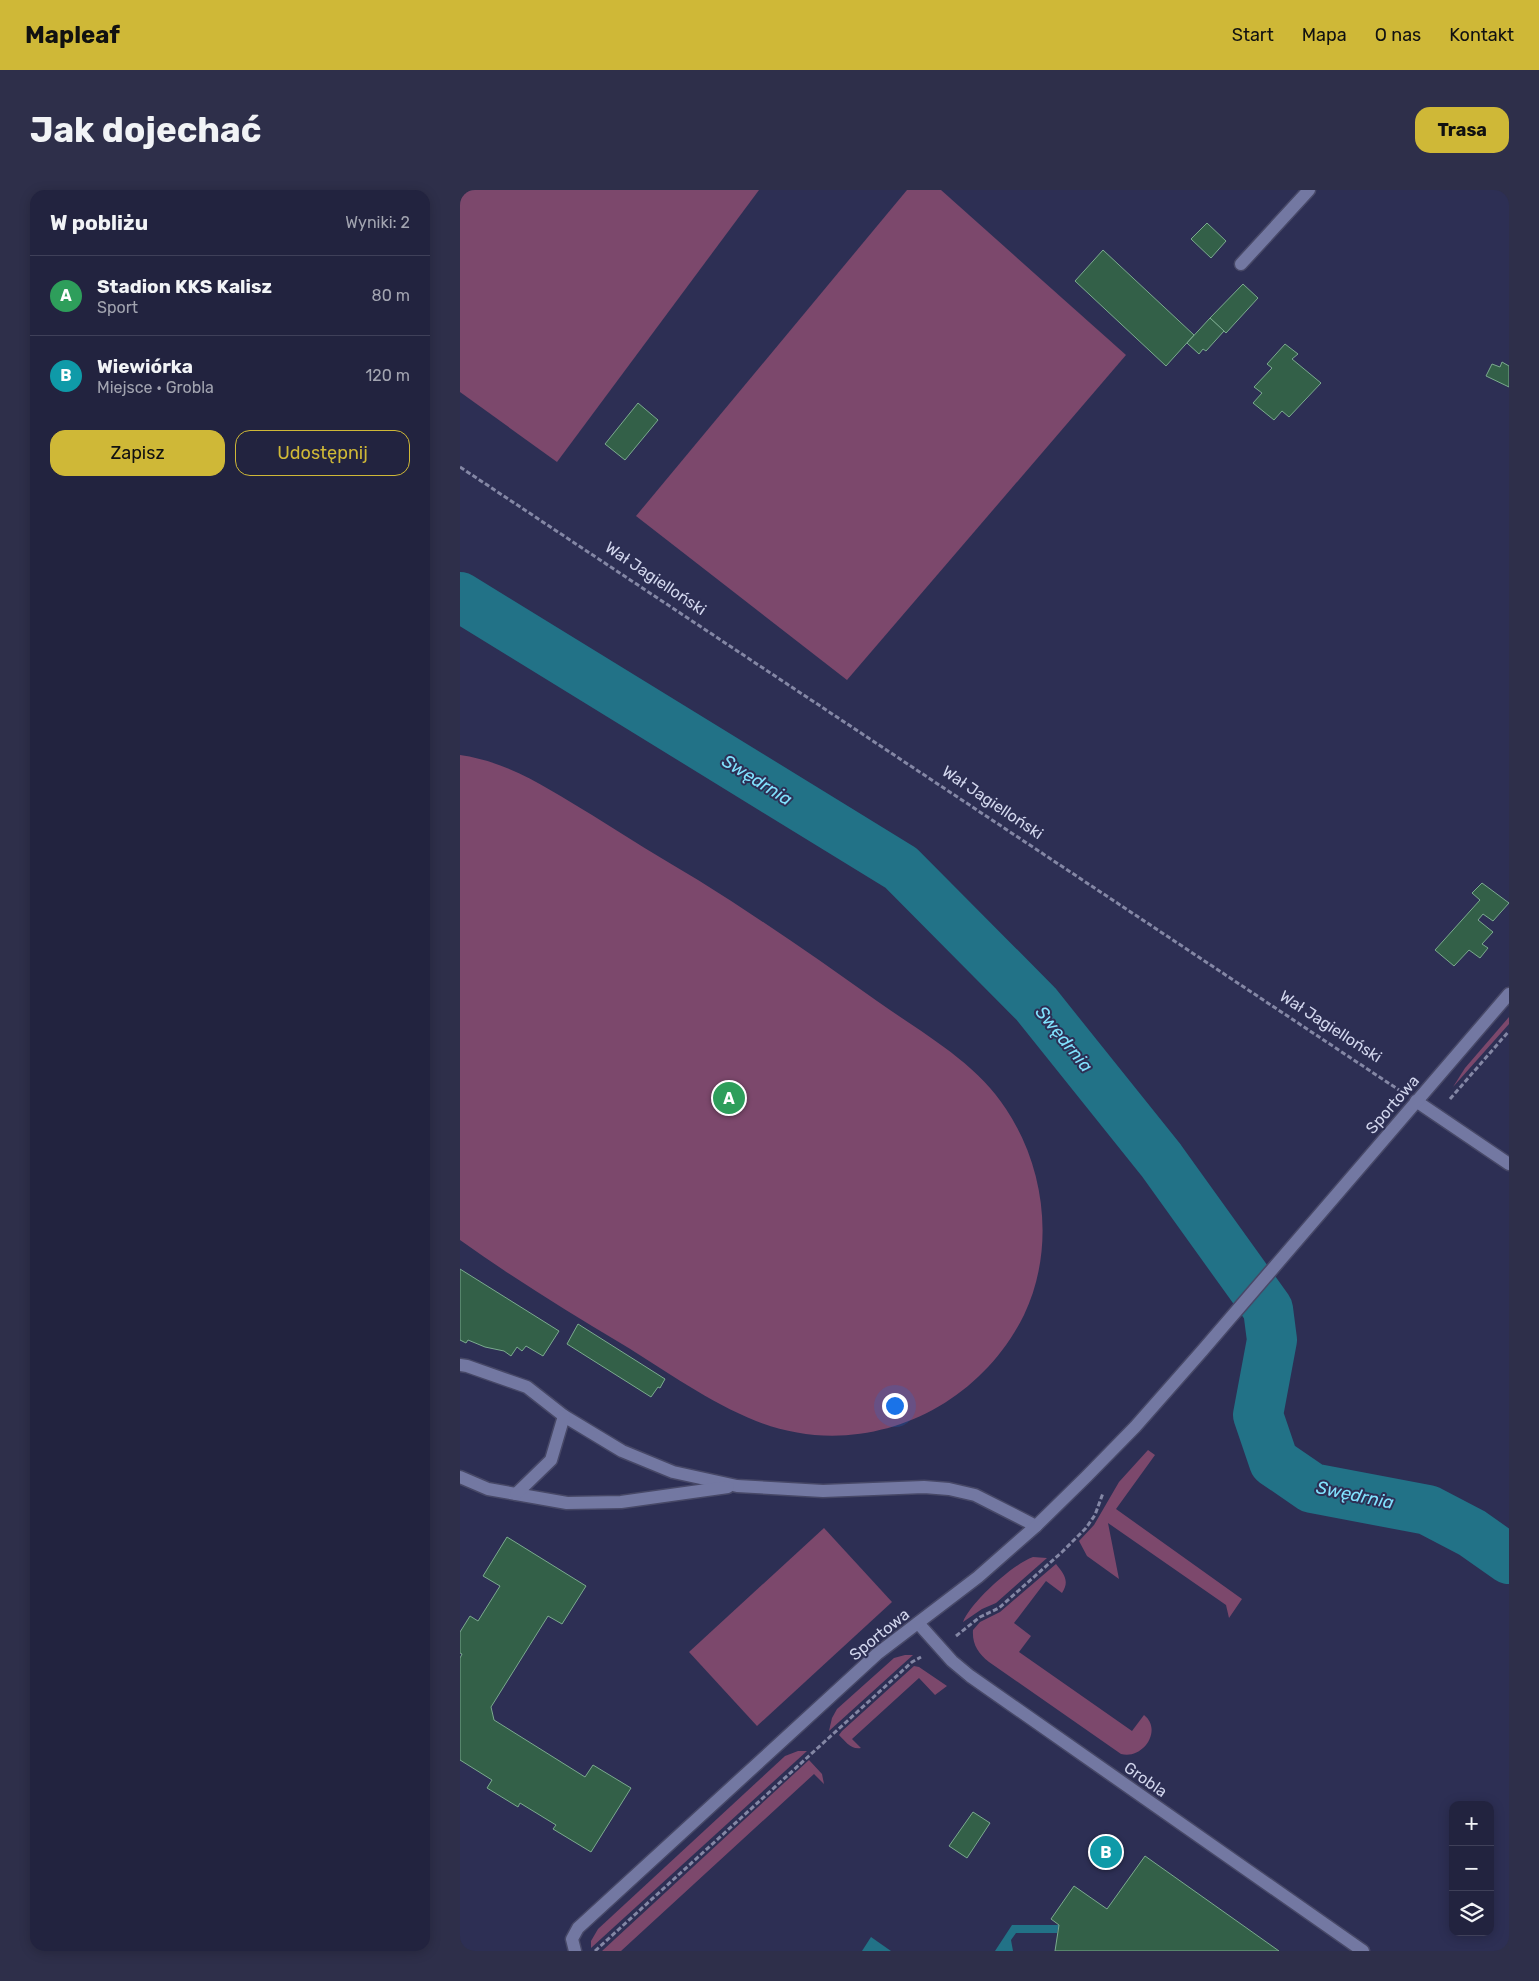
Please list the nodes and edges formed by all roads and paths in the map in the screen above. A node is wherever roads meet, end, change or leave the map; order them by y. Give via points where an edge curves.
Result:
1 (1309, 190) edge
2 (1241, 264) dead end
3 (460, 467) edge
4 (1509, 994) edge
5 (1509, 1031) edge
6 (1416, 1101) junction
7 (1435, 1114) junction
8 (1509, 1164) edge
9 (460, 1365) edge
10 (564, 1416) junction
11 (460, 1477) edge
12 (737, 1486) junction
13 (1103, 1493) dead end
14 (516, 1494) junction
15 (1036, 1526) junction
16 (918, 1624) junction
17 (940, 1649) junction
18 (574, 1945) edge
19 (594, 1951) edge
20 (1363, 1951) edge

1 - 2 street
3 - 6 path, Wał Jagielloński
4 - 6 street, Sportowa
5 - 7 path
6 - 7 street
6 - 15 street, Sportowa via 1202,1351 1112,1451
7 - 8 street
9 - 10 street via 527,1387
10 - 12 street via 622,1451 672,1472
10 - 14 street via 551,1460
11 - 14 street
12 - 14 street via 621,1502 566,1503
12 - 15 street via 823,1491 949,1488 975,1495
13 - 17 path via 1086,1528 1062,1552 999,1608 980,1617
15 - 16 street, Sportowa
16 - 17 street, Grobla
16 - 18 street, Sportowa via 877,1654 578,1928
17 - 19 path via 912,1662
17 - 20 street, Grobla via 970,1676

